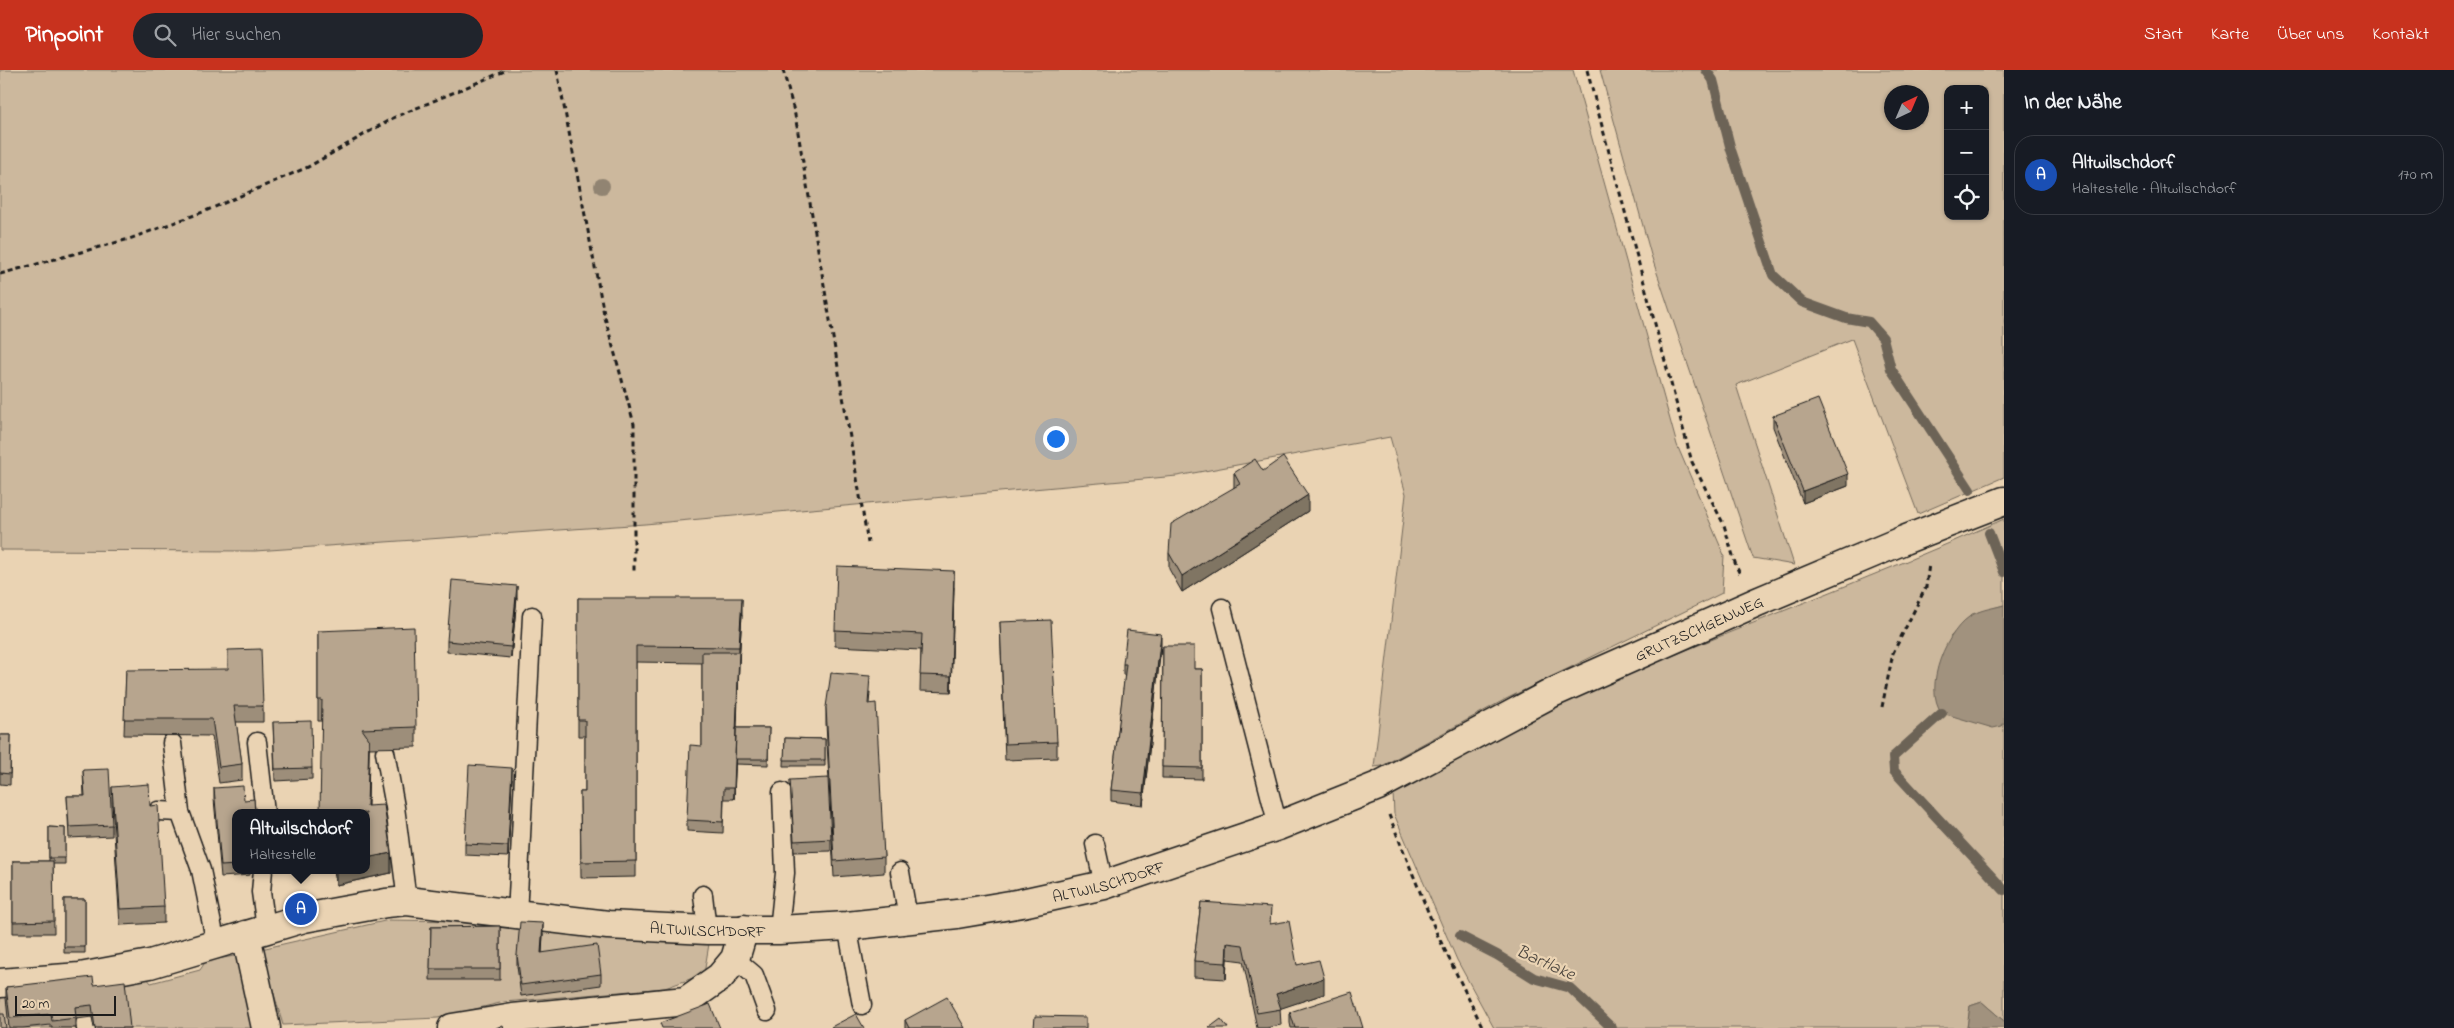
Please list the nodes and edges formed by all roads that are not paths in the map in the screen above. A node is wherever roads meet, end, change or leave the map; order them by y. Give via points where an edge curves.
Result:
1 (1988, 507) edge
2 (1222, 608) dead end
3 (532, 616) dead end
4 (257, 742) dead end
5 (172, 743) edge
6 (385, 752) edge
7 (1401, 773) joint
8 (782, 792) dead end
9 (265, 809) edge
10 (158, 811) edge
11 (180, 812) junction
12 (1278, 826) junction
13 (1095, 844) dead end
14 (900, 872) dead end
15 (263, 874) edge
16 (1104, 885) junction
17 (702, 895) dead end
18 (407, 901) junction
19 (517, 916) junction
20 (908, 918) junction
21 (847, 926) junction
22 (707, 930) junction
23 (744, 930) junction
24 (779, 930) junction
25 (256, 932) junction
26 (216, 944) junction
27 (735, 959) junction
28 (0, 983) edge
29 (862, 1005) dead end
30 (767, 1011) dead end
31 (515, 1023) edge
32 (266, 1028) edge
33 (452, 1028) edge

1 - 7 street, GRUTZSCHGENWEG via 1757,602 1552,693
2 - 12 lane
3 - 19 lane
4 - 9 lane
5 - 11 lane
6 - 18 lane
7 - 12 street, ALTWILSCHDORF via 1378,786
8 - 24 lane via 785,873
10 - 11 lane
11 - 26 lane via 201,870
12 - 16 street, ALTWILSCHDORF
13 - 16 lane
14 - 20 lane
15 - 25 lane
16 - 20 street, ALTWILSCHDORF via 958,914
17 - 22 lane
18 - 19 street, ALTWILSCHDORF
18 - 25 street, ALTWILSCHDORF via 304,918
19 - 22 street, ALTWILSCHDORF
20 - 21 street, ALTWILSCHDORF
21 - 24 street, ALTWILSCHDORF
21 - 29 lane
22 - 23 street, ALTWILSCHDORF
23 - 24 street, ALTWILSCHDORF
23 - 27 street
25 - 26 street, ALTWILSCHDORF
25 - 32 street
26 - 28 street, ALTWILSCHDORF via 150,964 80,977
27 - 30 lane via 754,974
27 - 31 street via 720,977 686,1001
31 - 33 street

